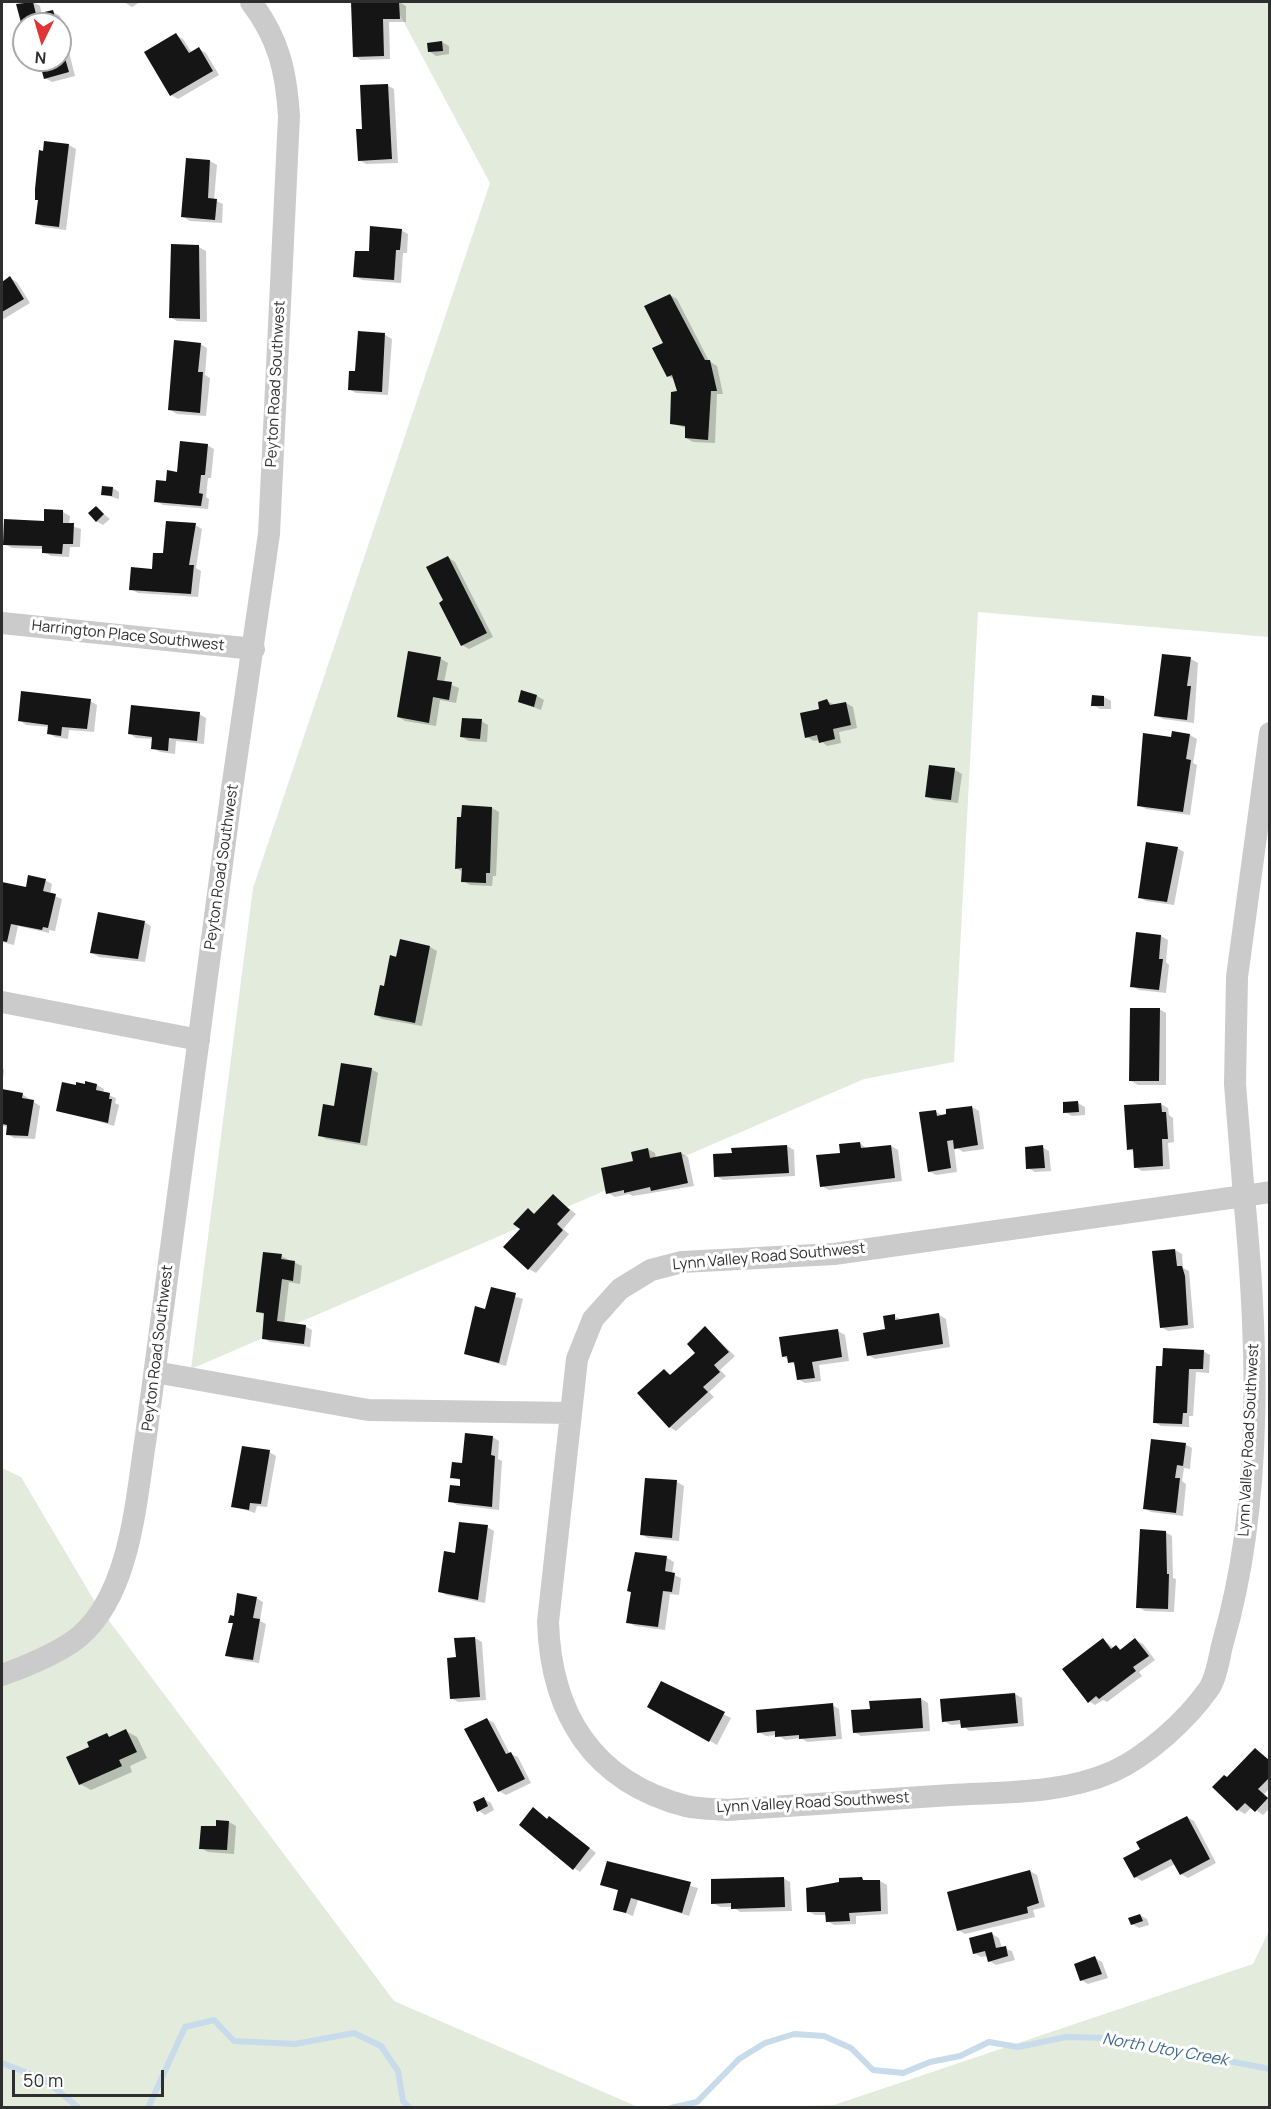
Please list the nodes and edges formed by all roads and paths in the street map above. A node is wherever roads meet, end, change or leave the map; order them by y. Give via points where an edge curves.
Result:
1 (251, 2) edge
2 (2, 624) edge
3 (254, 649) junction
4 (1269, 733) edge
5 (2, 1002) edge
6 (199, 1040) junction
7 (1269, 1192) edge
8 (1244, 1196) junction
9 (155, 1372) junction
10 (571, 1413) junction
11 (2, 1675) edge

1 - 3 street, Peyton Road Southwest via 275,40 286,74 289,116 269,534
2 - 3 street, Harrington Place Southwest
3 - 6 street, Peyton Road Southwest
4 - 8 street, Lynn Valley Road Southwest via 1237,977 1235,1084
5 - 6 street
6 - 9 street, Peyton Road Southwest
7 - 8 street
8 - 10 street, Lynn Valley Road Southwest via 834,1254 682,1262 651,1270 620,1289 593,1319 577,1359
8 - 10 street, Lynn Valley Road Southwest via 1255,1353 1250,1485 1230,1618 1209,1689 1161,1742 1112,1772 1056,1788 727,1810 687,1807 615,1773 589,1748 570,1720 556,1689 549,1656 548,1622
9 - 10 street via 368,1410
9 - 11 street, Peyton Road Southwest via 129,1540 108,1601 96,1621 78,1638

